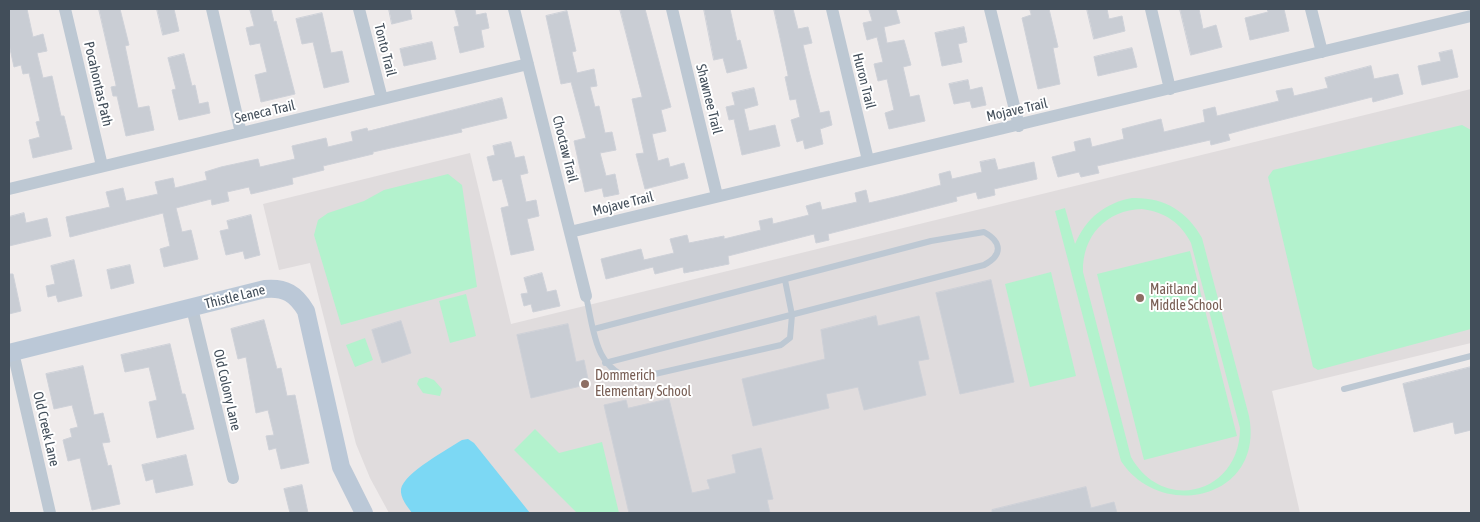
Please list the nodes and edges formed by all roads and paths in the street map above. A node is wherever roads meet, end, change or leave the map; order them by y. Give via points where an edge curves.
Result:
1 (65, 9) edge
2 (212, 9) edge
3 (359, 9) edge
4 (514, 9) edge
5 (672, 9) edge
6 (832, 9) edge
7 (990, 9) edge
8 (1151, 9) edge
9 (1311, 9) edge
10 (1471, 16) edge
11 (1322, 52) junction
12 (528, 64) junction
13 (1170, 89) junction
14 (382, 100) junction
15 (1019, 126) junction
16 (241, 133) junction
17 (868, 160) junction
18 (102, 166) junction
19 (9, 190) edge
20 (718, 196) junction
21 (570, 232) junction
22 (784, 280) junction
23 (586, 296) joint
24 (192, 308) junction
25 (792, 315) junction
26 (594, 329) junction
27 (11, 352) edge
28 (1471, 356) edge
29 (605, 363) junction
30 (1344, 389) dead end
31 (233, 478) dead end
32 (50, 513) edge
33 (364, 513) edge

1 - 18 street, Pocahontas Path
2 - 16 street
3 - 14 street, Tonto Trail
4 - 12 street, Choctaw Trail
5 - 20 street, Shawnee Trail
6 - 17 street, Huron Trail
7 - 15 street
8 - 13 street
9 - 11 street
10 - 11 street, Mojave Trail
11 - 13 street, Mojave Trail
12 - 14 street, Seneca Trail
12 - 21 street, Choctaw Trail
13 - 15 street, Mojave Trail
14 - 16 street, Seneca Trail
15 - 17 street, Mojave Trail
16 - 18 street, Seneca Trail
17 - 20 street, Mojave Trail
18 - 19 street, Seneca Trail
20 - 21 street, Mojave Trail
21 - 23 street, Choctaw Trail
22 - 25 lane
22 - 25 lane via 974,232 984,232 997,243 993,260 984,265
22 - 26 lane
23 - 26 lane
24 - 27 street, Thistle Lane
24 - 31 street, Old Colony Lane
24 - 33 street, Thistle Lane via 276,288 290,292 300,301 306,311 341,467
25 - 29 lane
25 - 29 lane via 790,338 781,345 633,379 618,375
26 - 29 lane
27 - 32 street, Old Creek Lane
28 - 30 lane

